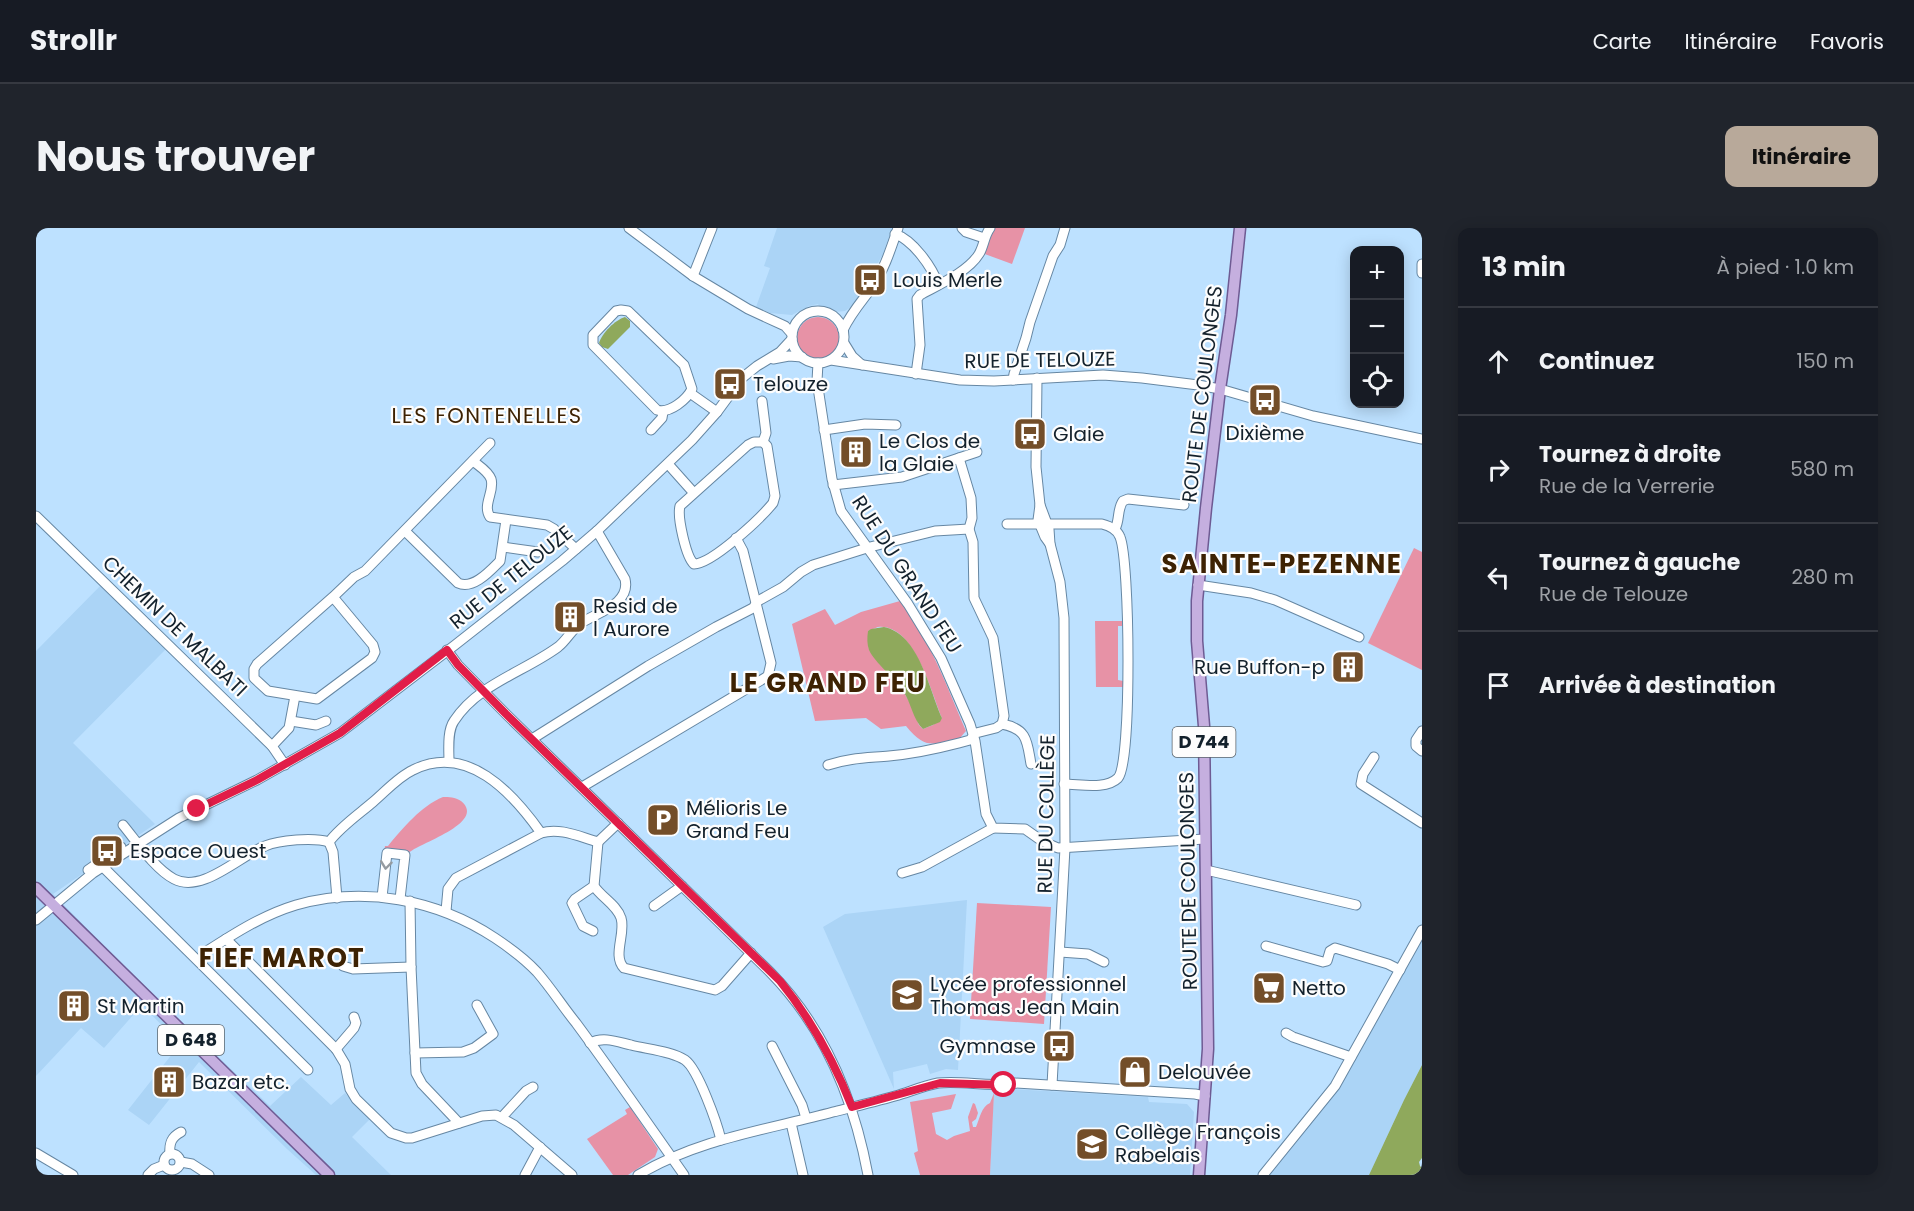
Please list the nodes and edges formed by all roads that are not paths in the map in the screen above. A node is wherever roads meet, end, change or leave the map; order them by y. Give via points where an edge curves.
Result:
1 (629, 228) edge
2 (712, 228) edge
3 (962, 228) edge
4 (990, 228) edge
5 (1065, 228) edge
6 (1240, 228) edge
7 (896, 231) edge
8 (984, 238) junction
9 (1422, 264) edge
10 (1422, 273) edge
11 (693, 276) junction
12 (938, 284) junction
13 (853, 310) junction
14 (832, 316) junction
15 (769, 318) junction
16 (800, 319) junction
17 (843, 330) junction
18 (792, 337) junction
19 (843, 343) junction
20 (802, 357) junction
21 (770, 359) junction
22 (831, 360) junction
23 (818, 363) junction
24 (862, 365) junction
25 (916, 374) junction
26 (1037, 378) junction
27 (1013, 380) junction
28 (1220, 389) junction
29 (690, 393) junction
30 (762, 401) dead end
31 (660, 411) junction
32 (717, 412) junction
33 (896, 425) dead end
34 (651, 430) dead end
35 (824, 430) junction
36 (1422, 439) edge
37 (763, 442) junction
38 (490, 443) dead end
39 (977, 452) dead end
40 (959, 458) junction
41 (473, 461) junction
42 (668, 464) junction
43 (834, 485) junction
44 (693, 492) junction
45 (1184, 504) dead end
46 (36, 516) edge
47 (506, 520) junction
48 (1007, 524) dead end
49 (1043, 524) junction
50 (969, 529) junction
51 (1114, 529) junction
52 (405, 531) junction
53 (597, 531) junction
54 (736, 538) junction
55 (503, 547) junction
56 (867, 548) junction
57 (576, 549) junction
58 (538, 552) dead end
59 (1198, 585) junction
60 (333, 597) junction
61 (756, 604) junction
62 (1359, 637) dead end
63 (447, 650) junction
64 (484, 691) junction
65 (295, 696) junction
66 (291, 721) junction
67 (326, 721) dead end
68 (1002, 724) junction
69 (1422, 731) edge
70 (974, 736) junction
71 (532, 739) junction
72 (272, 746) junction
73 (1422, 751) edge
74 (1374, 757) dead end
75 (449, 762) junction
76 (1031, 764) dead end
77 (285, 765) junction
78 (828, 765) dead end
79 (1064, 784) junction
80 (582, 787) junction
81 (618, 823) junction
82 (1422, 823) edge
83 (123, 825) dead end
84 (993, 828) junction
85 (541, 833) junction
86 (1205, 839) junction
87 (329, 842) junction
88 (598, 842) junction
89 (139, 843) junction
90 (1065, 848) junction
91 (102, 866) junction
92 (1206, 870) junction
93 (902, 873) dead end
94 (594, 886) junction
95 (682, 886) junction
96 (36, 888) edge
97 (65, 896) junction
98 (382, 897) junction
99 (337, 898) junction
100 (405, 900) junction
101 (53, 905) junction
102 (1356, 905) dead end
103 (654, 906) dead end
104 (446, 911) junction
105 (36, 920) edge
106 (1422, 930) edge
107 (593, 932) dead end
108 (226, 939) junction
109 (1266, 946) dead end
110 (207, 951) dead end
111 (1060, 952) junction
112 (751, 953) junction
113 (1104, 962) dead end
114 (343, 966) dead end
115 (411, 967) junction
116 (1400, 970) junction
117 (477, 1005) dead end
118 (354, 1017) dead end
119 (1286, 1033) dead end
120 (590, 1043) junction
121 (771, 1046) dead end
122 (336, 1048) junction
123 (415, 1053) junction
124 (1351, 1057) junction
125 (308, 1070) dead end
126 (1052, 1085) junction
127 (533, 1087) dead end
128 (1205, 1096) junction
129 (852, 1107) junction
130 (502, 1117) junction
131 (806, 1118) junction
132 (459, 1123) junction
133 (791, 1123) junction
134 (180, 1132) dead end
135 (721, 1140) junction
136 (540, 1147) junction
137 (36, 1153) edge
138 (170, 1154) junction
139 (671, 1157) junction
140 (181, 1162) junction
141 (164, 1165) junction
142 (73, 1175) edge
143 (148, 1175) edge
144 (208, 1175) edge
145 (328, 1175) edge
146 (525, 1175) edge
147 (572, 1175) edge
148 (638, 1175) edge
149 (684, 1175) edge
150 (803, 1175) edge
151 (868, 1175) edge
152 (1198, 1175) edge
153 (1263, 1175) edge

1 - 11 street
2 - 11 street
3 - 8 street
4 - 8 street
5 - 27 street
6 - 28 main road, ROUTE DE COULONGES / D 744
7 - 12 street via 924,259
7 - 13 street via 873,286
8 - 12 street via 975,260
9 - 10 street
11 - 15 street
12 - 25 street via 916,299 920,345
13 - 14 street
13 - 17 street
14 - 16 street via 818,311
14 - 17 street
15 - 16 street
15 - 18 street via 785,326
16 - 18 street
17 - 19 street
18 - 20 street
18 - 21 street, RUE DE TELOUZE
19 - 22 street
19 - 24 street
20 - 21 street, RUE DE TELOUZE
20 - 23 street
21 - 32 street, RUE DE TELOUZE via 742,378
22 - 23 street
22 - 24 street, RUE DE TELOUZE
23 - 35 street, RUE DU GRAND FEU
24 - 25 street, RUE DE TELOUZE
25 - 27 street, RUE DE TELOUZE via 960,380
26 - 27 street, RUE DE TELOUZE
26 - 28 street, RUE DE TELOUZE via 1120,376
26 - 49 street, RUE DU COLLÈGE via 1036,467
28 - 36 street, RUE DE TELOUZE via 1279,408
28 - 59 main road, ROUTE DE COULONGES / D 744
29 - 31 street via 670,410
29 - 31 street via 684,365 628,312 616,311 593,334 593,345
29 - 32 street
30 - 37 street via 766,433
31 - 34 street via 662,418
32 - 42 street, RUE DE TELOUZE
33 - 35 street via 865,424
35 - 43 street, RUE DU GRAND FEU
37 - 44 street via 748,445
37 - 54 street via 768,449 774,500
38 - 41 street
39 - 40 street
40 - 43 street via 902,477
40 - 50 street via 971,498
41 - 47 street via 490,478 488,514
41 - 52 street
42 - 44 street
42 - 53 street, RUE DE TELOUZE
43 - 56 street, RUE DU GRAND FEU via 844,517
44 - 54 street via 678,512 692,562 699,564 716,555
45 - 51 street via 1122,501
46 - 72 street, CHEMIN DE MALBATI
47 - 55 street
47 - 57 street via 551,527
48 - 49 street
49 - 51 street via 1102,524
49 - 79 street, RUE DU COLLÈGE via 1050,536 1064,618
50 - 56 street via 935,531
50 - 68 street via 973,542 974,597 993,638
51 - 79 street via 1123,548 1128,626 1123,766 1117,779 1105,784
52 - 55 street via 463,585 472,584 496,565
52 - 60 street
53 - 57 street, RUE DE TELOUZE
53 - 64 street via 625,579 627,586 621,599 579,624 557,648
54 - 61 street
55 - 58 street
56 - 61 street via 807,568
56 - 70 street, RUE DU GRAND FEU via 942,658
57 - 63 street, RUE DE TELOUZE
59 - 62 street via 1275,600
59 - 86 main road, ROUTE DE COULONGES / D 744
60 - 65 street via 255,666 254,678 268,691
60 - 65 street via 373,645 374,655 320,698
61 - 71 street
61 - 80 street via 771,663 768,676
63 - 64 street
63 - 77 street, RUE DE TELOUZE via 340,733
64 - 71 street
64 - 75 street via 453,722
65 - 66 street
66 - 67 street via 316,725
66 - 72 street via 288,731
68 - 70 street
68 - 76 street via 1014,726 1026,738
69 - 73 street via 1416,746
70 - 78 street via 930,750
70 - 84 street, RUE DU GRAND FEU via 986,814
71 - 80 street
72 - 77 street, CHEMIN DE MALBATI
74 - 82 street via 1360,784
75 - 85 street via 471,767 497,783
75 - 87 street via 422,766 402,777
77 - 89 street, RUE DE TELOUZE via 170,821
79 - 90 street, RUE DU COLLÈGE
80 - 81 street
81 - 88 street
81 - 95 street
83 - 89 street
84 - 90 street via 1025,830 1051,845
84 - 93 street via 922,867
85 - 88 street via 563,832
85 - 104 street via 456,878 448,889
86 - 90 street
86 - 92 main road, ROUTE DE COULONGES / D 744
87 - 89 street via 272,843 188,884 170,877
87 - 99 street
88 - 94 street
89 - 91 street, RUE DE TELOUZE
89 - 97 street, RUE DE TELOUZE via 99,861
90 - 111 street, RUE DU COLLÈGE
91 - 97 street, RUE DE TELOUZE
91 - 125 street
92 - 102 street
92 - 128 main road, ROUTE DE COULONGES / D 744
94 - 107 street via 572,903 583,926
94 - 112 street via 621,917 619,960 624,968 715,990
95 - 103 street
95 - 112 street
96 - 101 main road, D 648
97 - 101 street, RUE DE TELOUZE
98 - 99 street
98 - 100 street
100 -> 98 street via 405,855 387,853
99 - 108 street via 284,909
100 - 104 street
100 - 115 street
101 - 105 street, RUE DE TELOUZE
101 - 145 main road, D 648
104 - 120 street via 512,949 537,972
106 - 116 street
108 - 110 street
108 - 122 street
109 - 116 street via 1323,963 1335,948
111 - 113 street via 1088,954
111 - 126 street, RUE DU COLLÈGE
112 - 129 street via 807,1015
114 - 115 street
115 - 123 street
116 - 124 street
117 - 123 street via 493,1034 463,1052
118 - 122 street via 354,1028
119 - 124 street
120 - 135 street via 610,1040 687,1061
120 - 139 street
121 - 131 street
122 - 132 street via 345,1064 352,1095 391,1133 412,1138
123 - 132 street via 418,1079
124 - 153 street via 1335,1086
126 - 128 street
126 - 129 street via 940,1083
127 - 130 street
128 - 152 main road, ROUTE DE COULONGES / D 744
129 - 131 street
129 - 151 street
130 - 132 street via 482,1116
130 - 136 street
131 - 133 street
133 - 135 street
133 - 150 street
134 - 138 street via 171,1141
135 - 139 street
136 - 146 street
136 - 147 street
137 - 142 street
138 - 140 street via 178,1155
138 - 141 street
139 - 148 street
139 - 149 street
140 - 141 street via 172,1171
140 - 144 street
141 - 143 street

